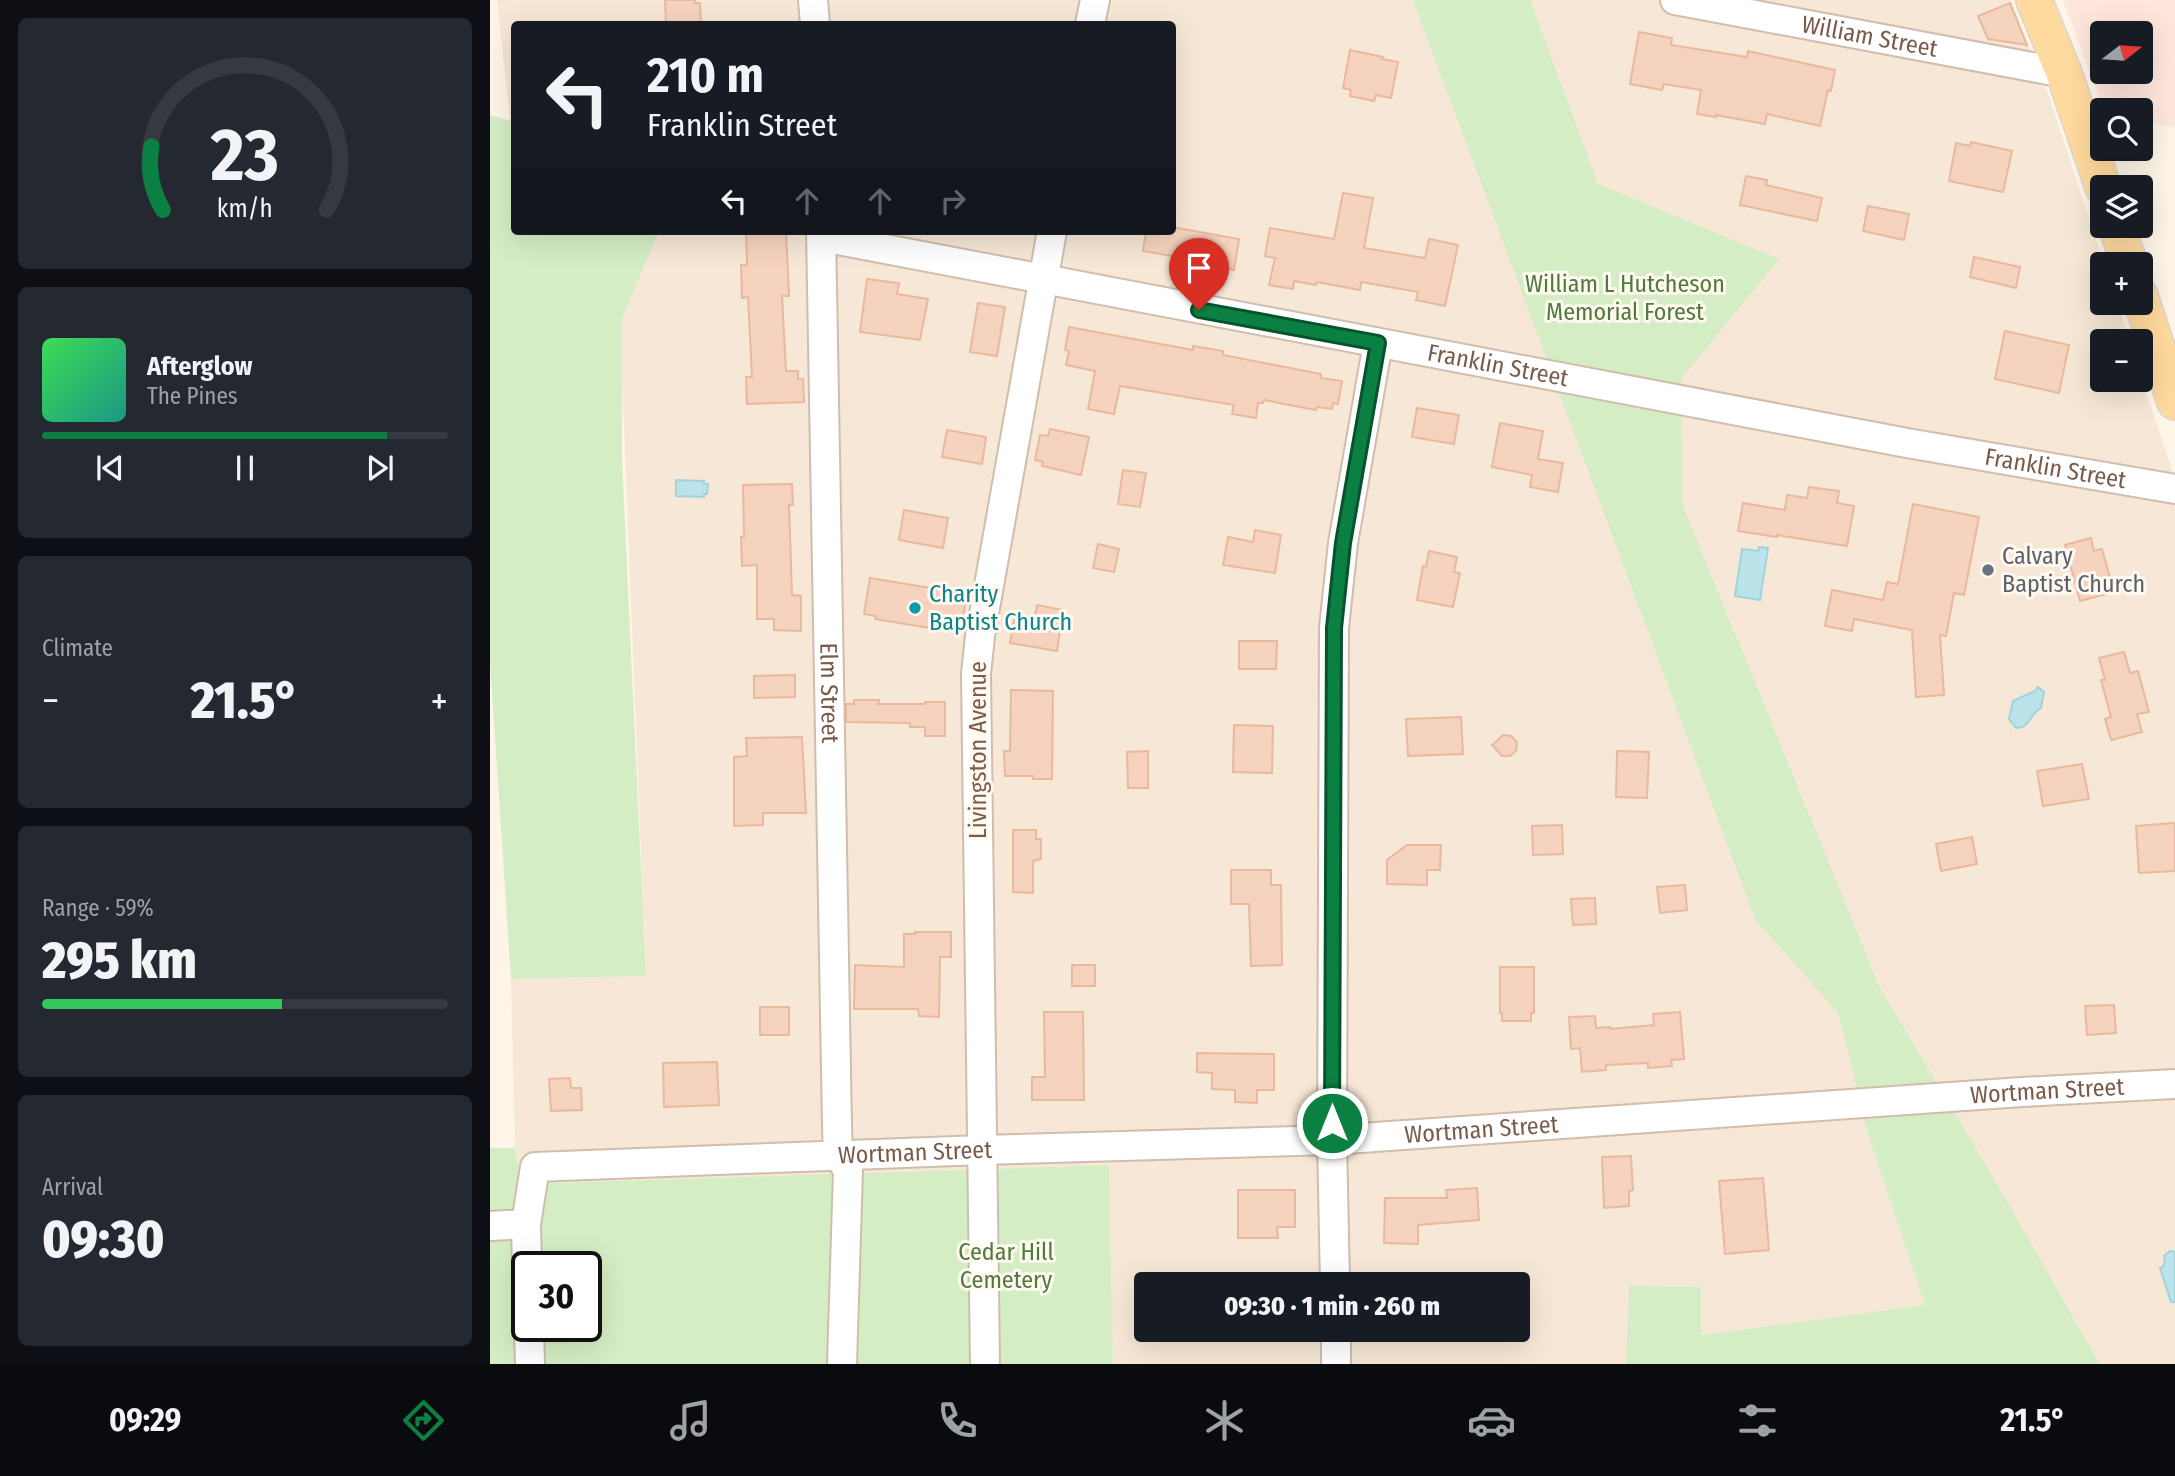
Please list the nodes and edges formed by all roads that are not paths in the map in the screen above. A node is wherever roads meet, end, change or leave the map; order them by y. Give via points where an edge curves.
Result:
1 (813, 0) edge
2 (1095, 0) edge
3 (1675, 0) edge
4 (2034, 0) edge
5 (814, 21) edge
6 (1091, 21) edge
7 (2064, 73) junction
8 (2100, 175) edge
9 (822, 235) edge
10 (827, 235) edge
11 (1051, 235) edge
12 (1043, 280) junction
13 (2146, 315) edge
14 (1378, 343) junction
15 (2175, 402) edge
16 (2175, 489) edge
17 (2175, 1084) edge
18 (1332, 1140) junction
19 (982, 1150) junction
20 (838, 1155) junction
21 (526, 1224) junction
22 (490, 1226) edge
23 (527, 1251) edge
24 (1335, 1272) edge
25 (529, 1342) edge
26 (1336, 1342) edge
27 (530, 1364) edge
28 (842, 1364) edge
29 (985, 1364) edge
30 (1336, 1364) edge

1 - 5 street
2 - 6 street
3 - 7 street, William Street
4 - 7 main road
7 - 8 main road
9 - 20 street, Elm Street
10 - 12 street, Franklin Street
11 - 12 street, Livingston Avenue
12 - 14 street, Franklin Street
12 - 19 street, Livingston Avenue via 976,674
13 - 15 main road
14 - 16 street, Franklin Street
14 - 18 street via 1343,543 1334,628
17 - 18 street, Wortman Street
18 - 19 street, Wortman Street
18 - 24 street
19 - 20 street, Wortman Street
19 - 29 street, Livingston Avenue
20 - 21 street, Wortman Street via 536,1167
20 - 28 street, Elm Street via 848,1170
21 - 22 street
21 - 23 street
25 - 27 street
26 - 30 street

